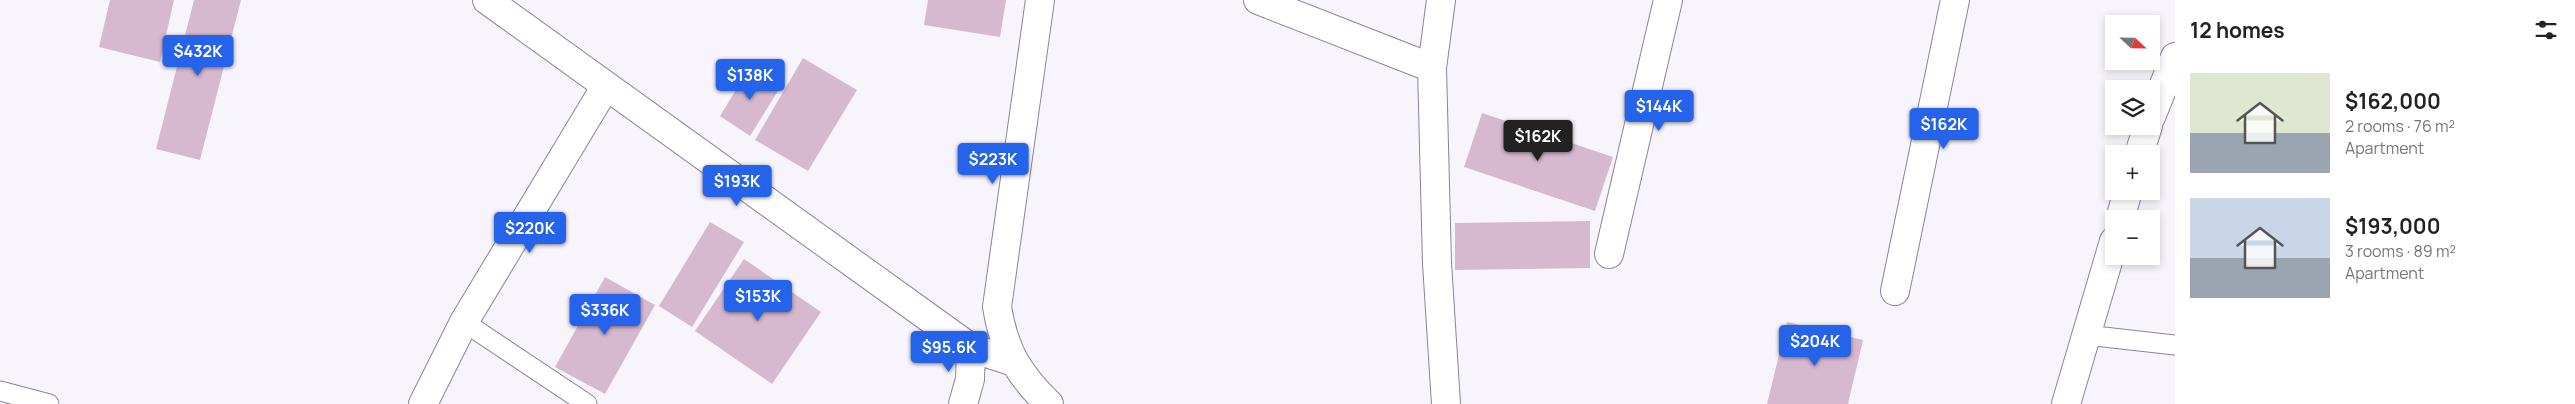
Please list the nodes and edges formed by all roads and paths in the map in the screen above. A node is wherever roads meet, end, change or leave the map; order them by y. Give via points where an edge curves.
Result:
1 (487, 0) edge
2 (1040, 0) edge
3 (1258, 0) edge
4 (1441, 0) edge
5 (1668, 0) edge
6 (1955, 0) edge
7 (2175, 56) edge
8 (1432, 68) junction
9 (606, 86) junction
10 (2160, 94) edge
11 (1609, 254) dead end
12 (2107, 265) edge
13 (1895, 291) dead end
14 (464, 322) junction
15 (2086, 335) junction
16 (2175, 345) edge
17 (971, 348) junction
18 (1014, 362) junction
19 (0, 390) edge
20 (49, 404) edge
21 (423, 404) edge
22 (587, 404) edge
23 (963, 404) edge
24 (1049, 404) edge
25 (1446, 404) edge
26 (2066, 404) edge

1 - 9 street
2 - 18 street via 997,308 1002,336
3 - 8 street
4 - 8 street
5 - 11 street
6 - 13 street
7 - 10 street
8 - 25 street via 1437,263
9 - 14 street
9 - 17 street
12 - 15 street
14 - 21 street
14 - 22 lane
15 - 16 lane
15 - 26 street
17 - 18 street
17 - 23 street via 970,379
18 - 24 street
19 - 20 lane

